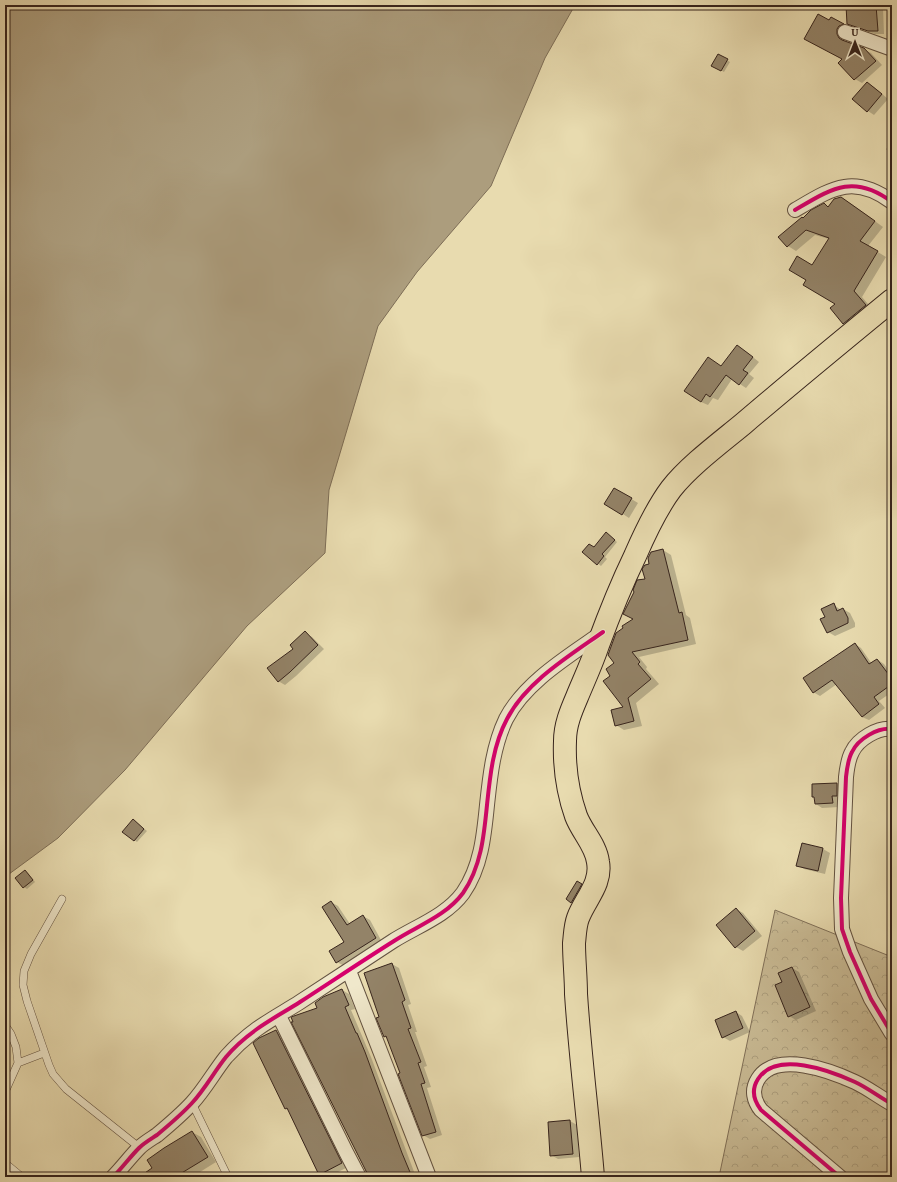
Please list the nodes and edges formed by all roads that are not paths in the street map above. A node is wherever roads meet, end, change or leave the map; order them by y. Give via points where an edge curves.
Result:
1 (845, 32) dead end
2 (892, 49) edge
3 (892, 202) edge
4 (795, 210) dead end
5 (892, 300) edge
6 (603, 632) junction
7 (892, 729) edge
8 (62, 898) dead end
9 (349, 971) junction
10 (279, 1016) junction
11 (5, 1025) edge
12 (892, 1034) edge
13 (44, 1053) junction
14 (18, 1064) junction
15 (5, 1092) edge
16 (192, 1103) junction
17 (892, 1104) edge
18 (140, 1148) junction
19 (5, 1163) edge
20 (22, 1177) edge
21 (113, 1177) edge
22 (228, 1177) edge
23 (359, 1177) edge
24 (429, 1177) edge
25 (593, 1177) edge
26 (840, 1177) edge

1 - 2 street
3 - 4 street via 879,193 862,187 843,186 825,192
5 - 6 highway via 814,363 681,478 660,505 621,587
6 - 9 street via 529,688 506,719 491,772 484,839 478,862 462,894 452,906
6 - 25 highway via 569,716 565,740 568,783 574,810 598,862 596,882 578,918 574,941 581,1062
7 - 12 street via 883,729 868,736 856,745 849,759 841,898 842,929 850,952 871,999
8 - 13 lane via 24,971 23,985
9 - 10 street
9 - 24 street
10 - 16 street via 239,1043
10 - 23 street
11 - 14 lane via 14,1040
13 - 14 lane
13 - 18 lane via 53,1074 66,1089
14 - 15 lane
16 - 18 street
16 - 22 lane
17 - 26 street via 856,1082 828,1071 795,1064 771,1067 757,1080 754,1096 761,1110
18 - 21 street
19 - 20 lane

